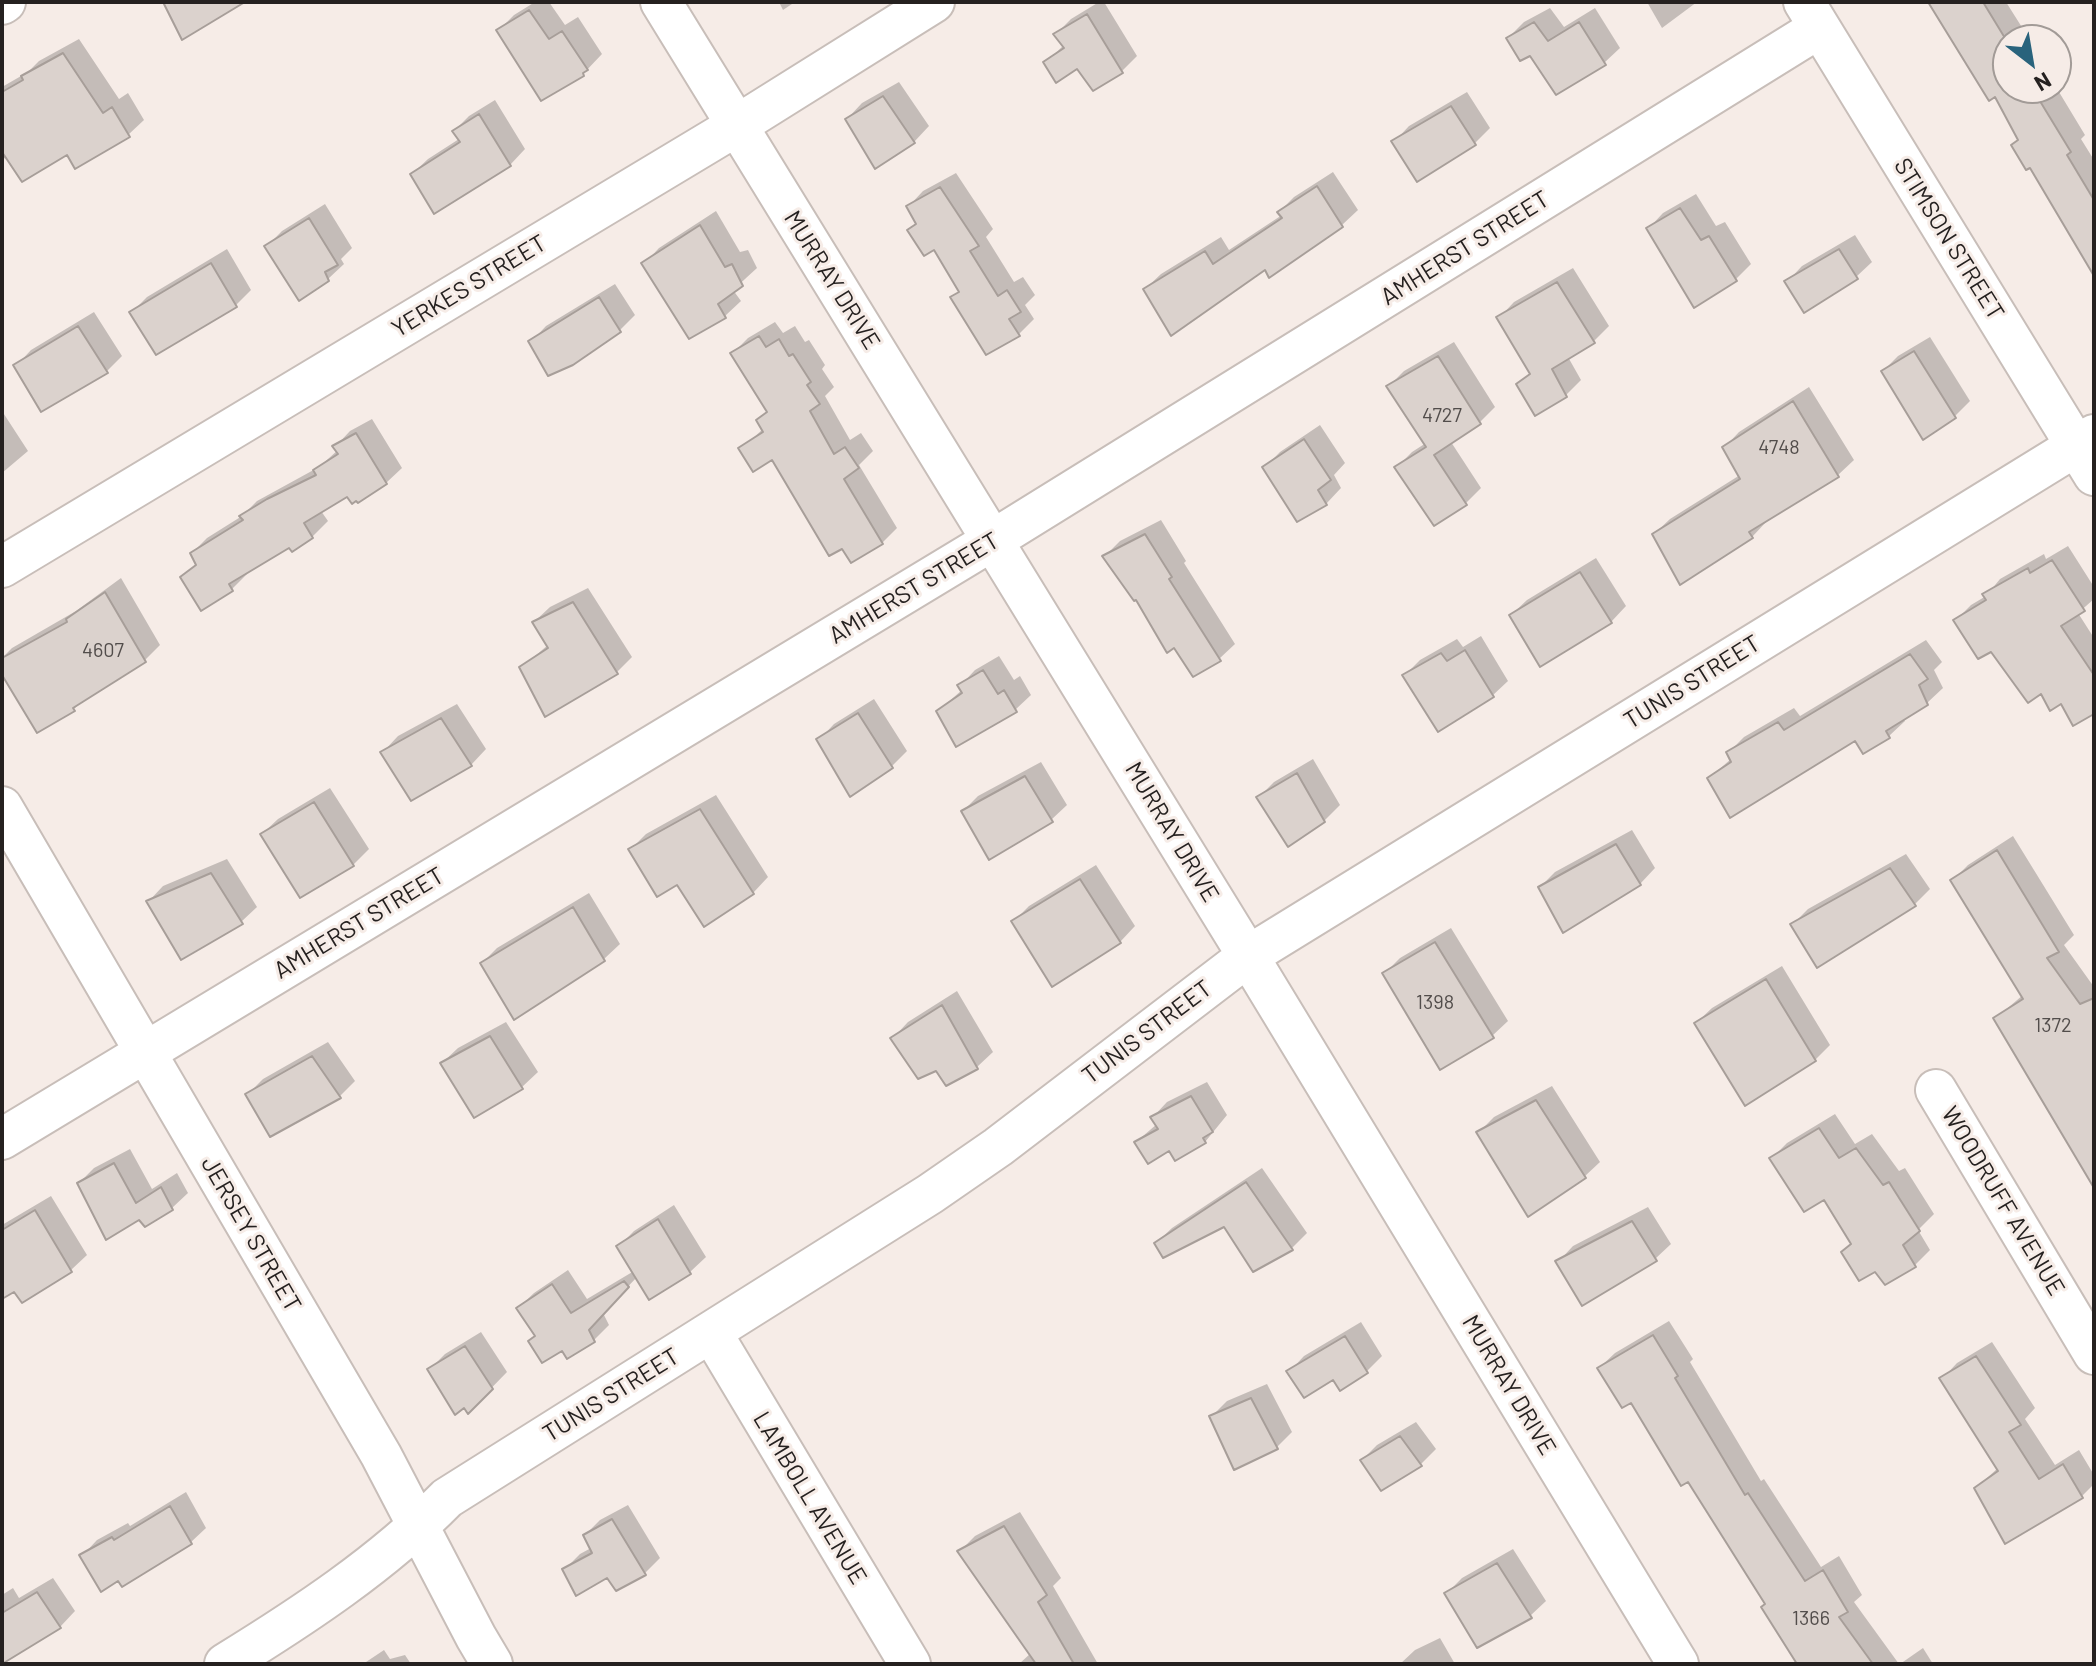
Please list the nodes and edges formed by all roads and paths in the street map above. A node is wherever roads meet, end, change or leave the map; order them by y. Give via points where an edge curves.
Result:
1 (661, 2) edge
2 (934, 2) edge
3 (1811, 15) edge
4 (736, 126) junction
5 (2088, 452) edge
6 (993, 540) junction
7 (2, 567) edge
8 (2, 807) edge
9 (1248, 956) junction
10 (145, 1053) junction
11 (1936, 1090) dead end
12 (2, 1139) edge
13 (711, 1332) junction
14 (2094, 1354) edge
15 (419, 1526) junction
16 (225, 1664) edge
17 (492, 1664) edge
18 (910, 1664) edge
19 (1678, 1664) edge

1 - 4 street, MURRAY DRIVE
2 - 4 street, YERKES STREET
3 - 5 street, STIMSON STREET
3 - 6 street, AMHERST STREET
4 - 6 street, MURRAY DRIVE
4 - 7 street, YERKES STREET
5 - 9 street, TUNIS STREET
6 - 9 street, MURRAY DRIVE
6 - 10 street, AMHERST STREET
8 - 10 street, JERSEY STREET
9 - 13 street, TUNIS STREET via 998,1147
9 - 19 street, MURRAY DRIVE
10 - 12 street, AMHERST STREET
10 - 15 street, JERSEY STREET
11 - 14 street, WOODRUFF AVENUE
13 - 15 street, TUNIS STREET via 447,1498
13 - 18 street, LAMBOLL AVENUE
15 - 16 street, TUNIS STREET via 357,1577
15 - 17 street, JERSEY STREET

